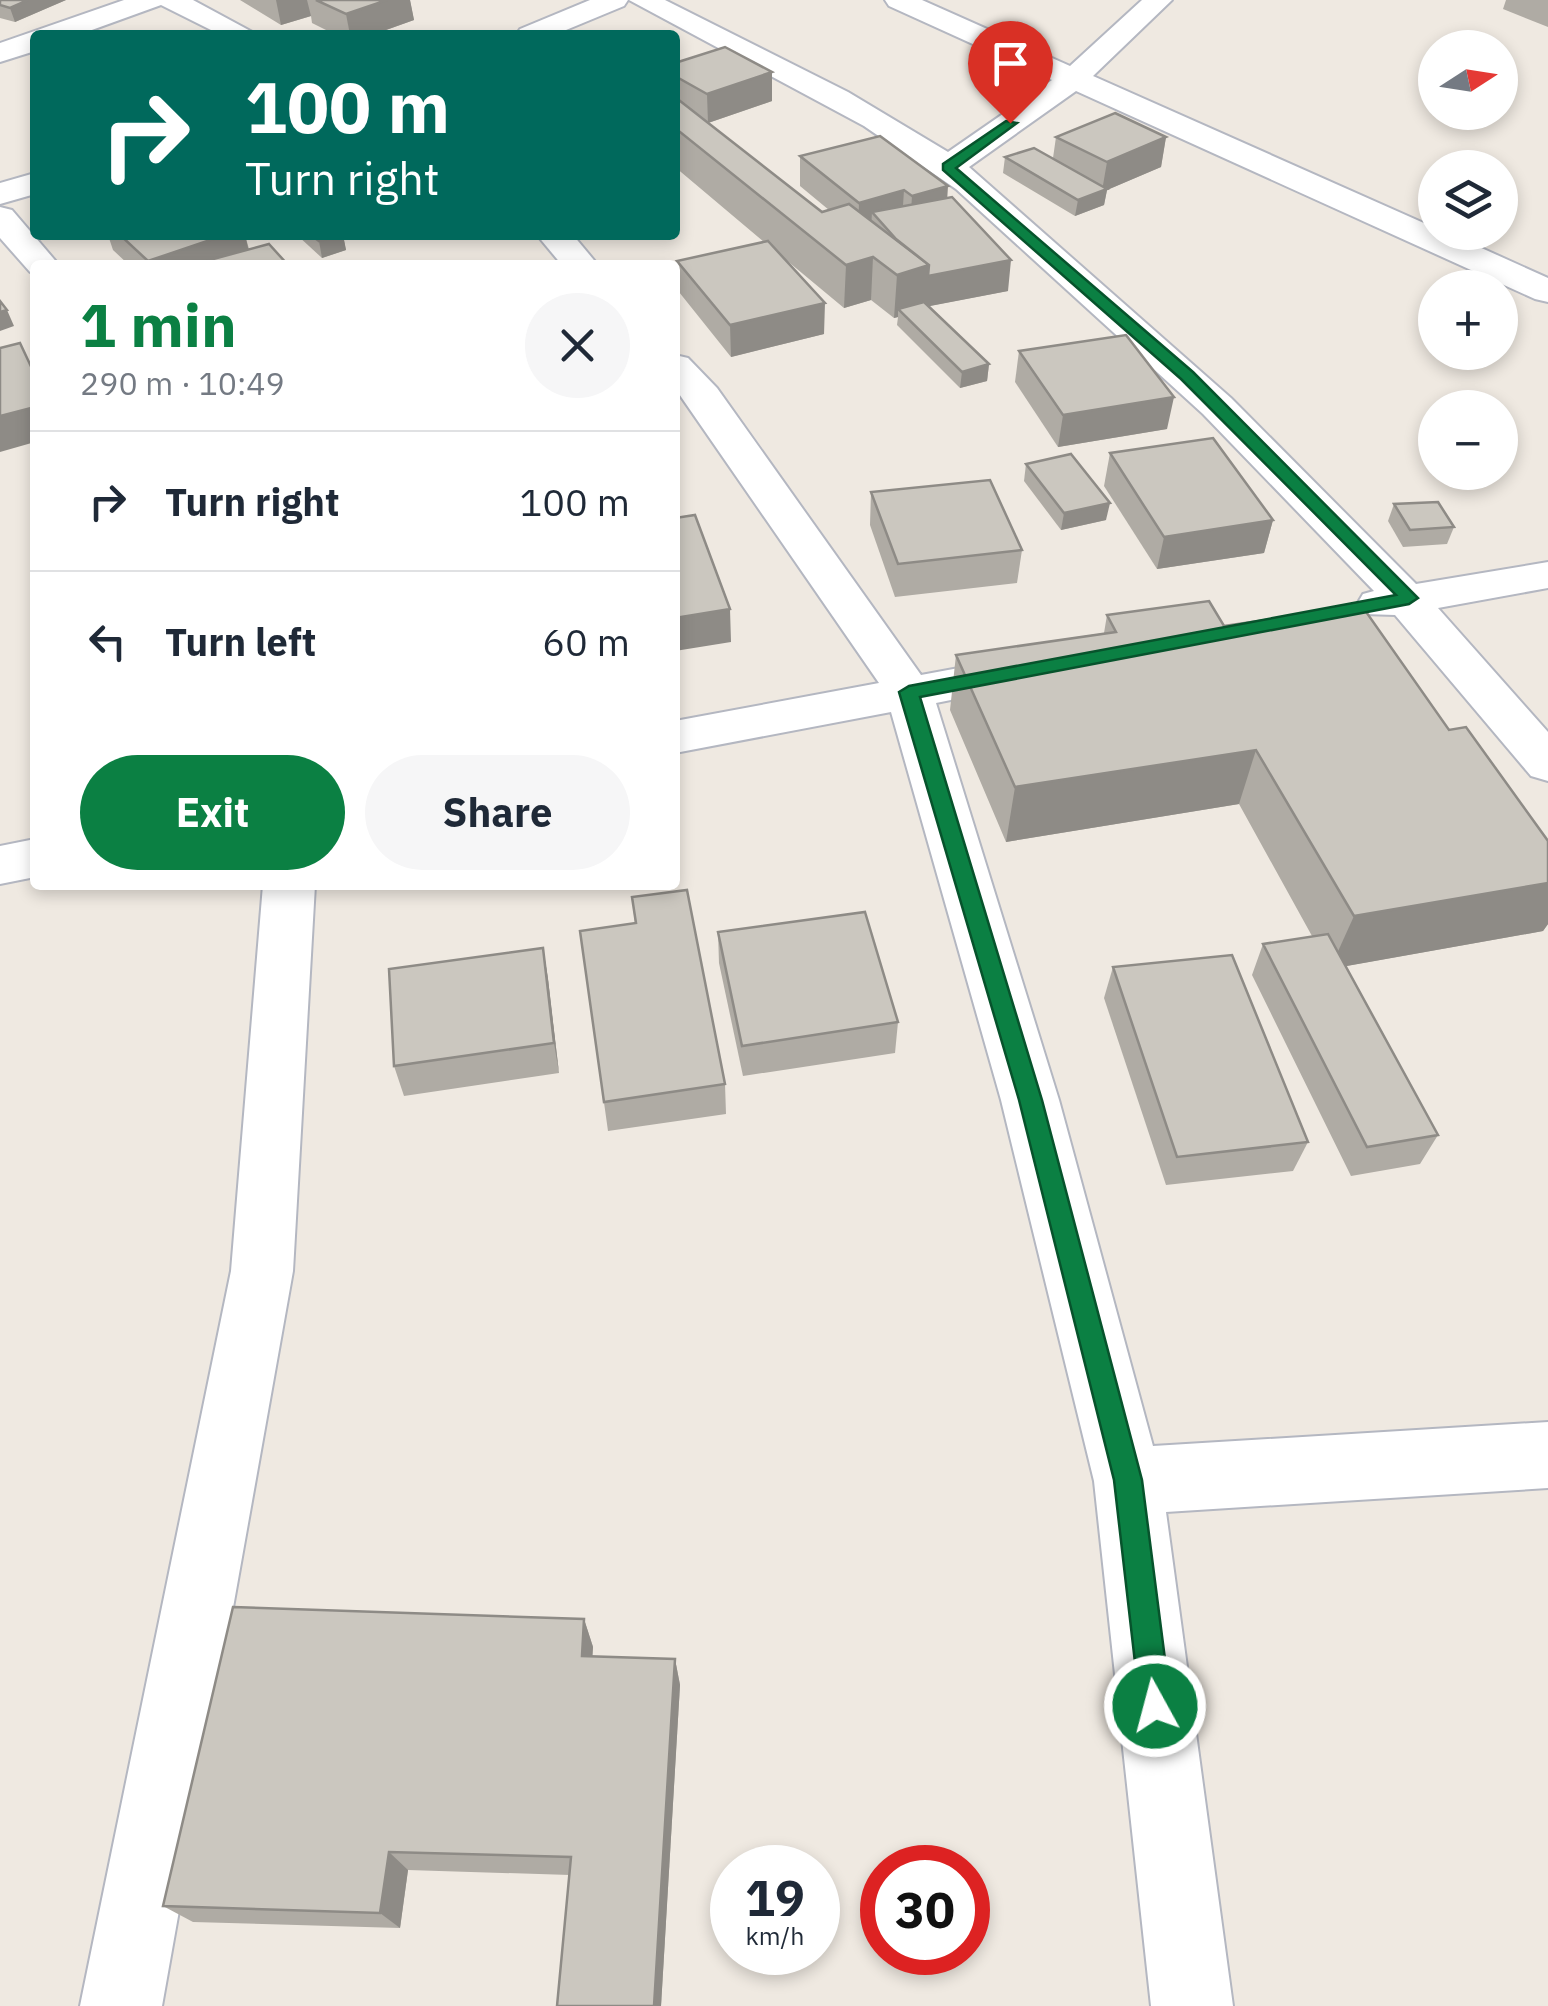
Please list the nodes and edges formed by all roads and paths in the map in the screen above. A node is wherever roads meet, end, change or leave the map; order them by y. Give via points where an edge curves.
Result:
1 (151, 0) edge
2 (171, 0) edge
3 (614, 0) edge
4 (643, 0) edge
5 (899, 0) edge
6 (1158, 0) edge
7 (66, 30) edge
8 (234, 30) edge
9 (542, 30) edge
10 (30, 43) edge
11 (0, 53) edge
12 (1073, 79) junction
13 (948, 167) junction
14 (30, 184) edge
15 (0, 194) edge
16 (0, 217) edge
17 (558, 240) edge
18 (38, 260) edge
19 (576, 260) edge
20 (1548, 291) edge
21 (680, 371) edge
22 (1548, 575) edge
23 (1409, 598) junction
24 (1332, 613) edge
25 (1063, 664) edge
26 (909, 692) junction
27 (680, 736) edge
28 (1548, 764) edge
29 (30, 859) edge
30 (0, 865) edge
31 (288, 890) edge
32 (1548, 1455) edge
33 (1128, 1480) junction
34 (122, 2006) edge
35 (1192, 2006) edge

1 - 7 street
2 - 8 street
3 - 9 street
4 - 13 street via 848,104
5 - 12 street
6 - 12 street
10 - 11 street
12 - 13 street
12 - 20 street
13 - 23 street via 1187,376
14 - 15 street
16 - 18 street
17 - 19 street
21 - 26 street
22 - 23 street
23 - 24 street
23 - 28 street
25 - 26 street
26 - 27 street
26 - 33 street via 1030,1100
29 - 30 street
31 - 34 street via 262,1271
32 - 33 street
33 - 35 street

